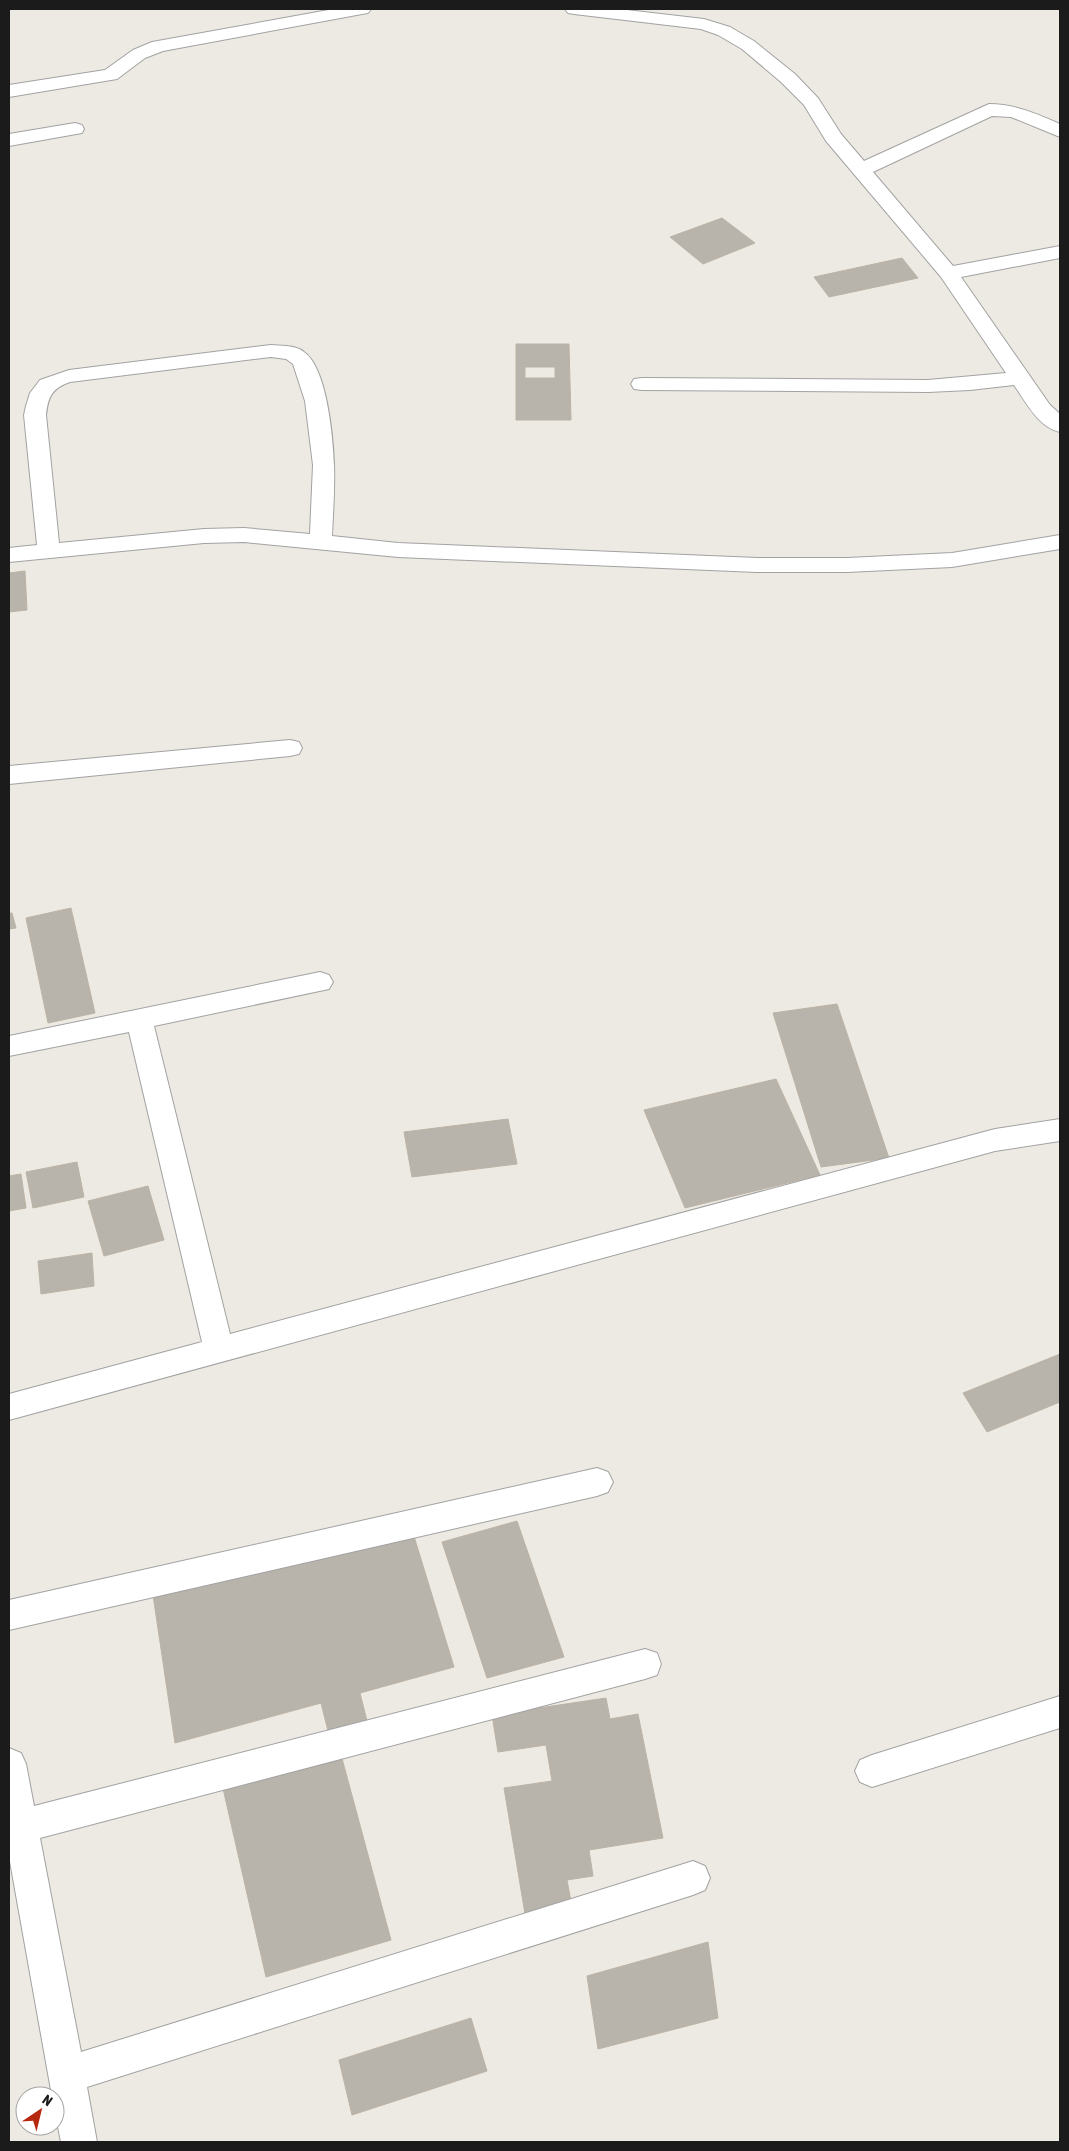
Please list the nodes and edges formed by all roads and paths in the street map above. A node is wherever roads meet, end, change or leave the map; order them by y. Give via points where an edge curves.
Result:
1 (362, 9) edge
2 (574, 9) edge
3 (9, 90) edge
4 (75, 129) dead end
5 (1060, 131) edge
6 (9, 140) edge
7 (861, 170) junction
8 (1060, 252) edge
9 (948, 273) junction
10 (1020, 378) junction
11 (642, 384) dead end
12 (1060, 425) edge
13 (1060, 542) edge
14 (321, 543) junction
15 (49, 551) junction
16 (9, 555) edge
17 (290, 748) dead end
18 (9, 775) edge
19 (320, 982) dead end
20 (139, 1019) junction
21 (9, 1046) edge
22 (1060, 1130) edge
23 (218, 1350) junction
24 (9, 1407) edge
25 (596, 1482) dead end
26 (9, 1614) edge
27 (644, 1664) dead end
28 (1060, 1712) edge
29 (9, 1764) edge
30 (872, 1770) dead end
31 (14, 1827) edge
32 (693, 1878) dead end
33 (67, 2075) junction
34 (79, 2142) edge

1 - 3 street via 158,46 139,54 110,75
2 - 7 street via 681,20 724,31 788,78 811,102 833,137
4 - 6 street
5 - 7 street via 1020,113 989,110
7 - 9 street
8 - 9 street
9 - 10 street
10 - 11 street via 928,386
10 - 12 street via 1042,410
13 - 14 street via 952,560 847,565 767,565 398,550
14 - 15 street via 244,535 204,536
14 - 15 street via 323,455 316,403 306,365 287,352 271,351 69,376 55,379 45,386 37,396 35,415
15 - 16 street
17 - 18 street
19 - 20 street
20 - 21 street
20 - 23 street
22 - 23 street via 995,1140
23 - 24 street
25 - 26 street
27 - 31 street
28 - 30 street
29 - 31 street
31 - 33 street
32 - 33 street
33 - 34 street

